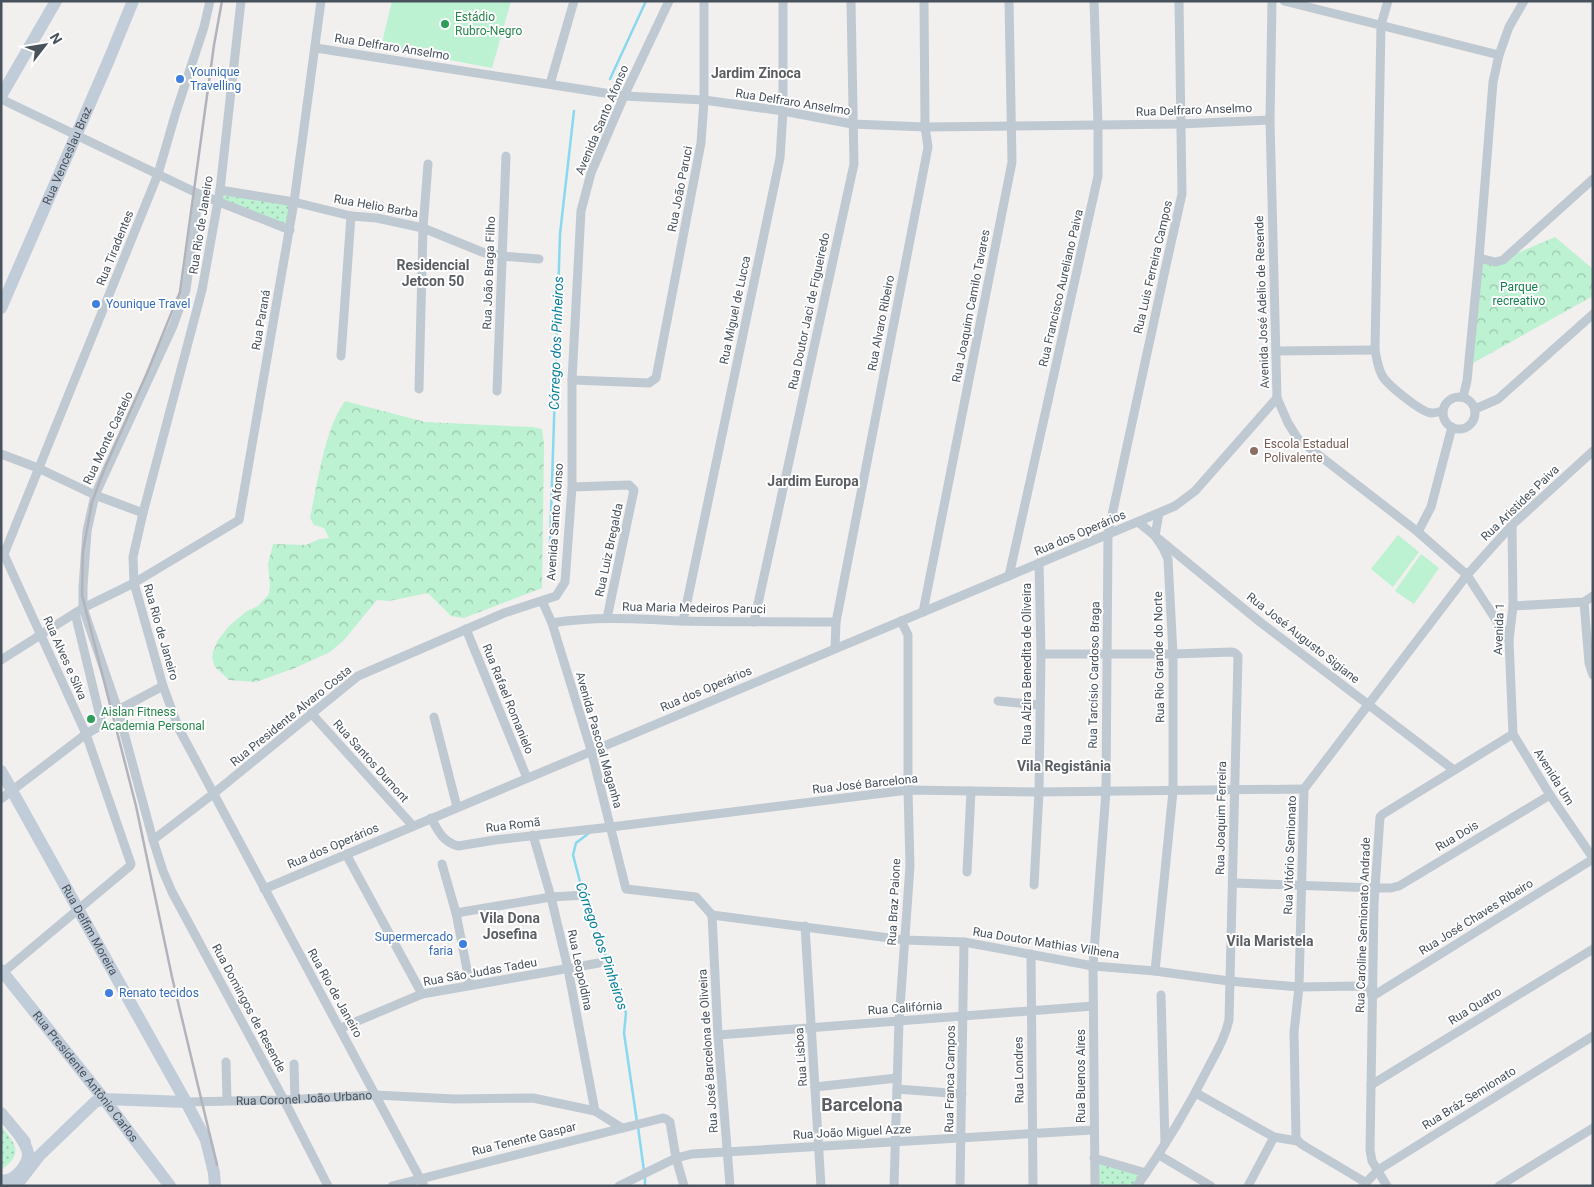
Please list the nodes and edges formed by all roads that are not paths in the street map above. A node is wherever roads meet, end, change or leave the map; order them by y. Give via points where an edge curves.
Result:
1 (56, 1) edge
2 (133, 1) edge
3 (210, 1) edge
4 (241, 1) edge
5 (321, 1) edge
6 (574, 1) edge
7 (669, 1) edge
8 (704, 1) edge
9 (782, 1) edge
10 (851, 1) edge
11 (924, 1) edge
12 (1009, 1) edge
13 (1094, 1) edge
14 (1179, 1) edge
15 (1272, 1) edge
16 (1284, 1) edge
17 (1388, 1) edge
18 (1524, 1) edge
19 (1380, 25) junction
20 (316, 48) junction
21 (1499, 55) junction
22 (550, 84) junction
23 (624, 96) junction
24 (1, 98) edge
25 (704, 100) junction
26 (784, 112) junction
27 (1270, 120) junction
28 (852, 124) junction
29 (1180, 124) junction
30 (1098, 125) junction
31 (1011, 126) junction
32 (925, 127) junction
33 (77, 134) junction
34 (506, 156) dead end
35 (428, 164) dead end
36 (158, 174) junction
37 (1593, 179) edge
38 (220, 190) junction
39 (199, 194) junction
40 (218, 201) junction
41 (294, 202) junction
42 (351, 216) junction
43 (423, 228) junction
44 (290, 230) junction
45 (501, 256) junction
46 (1479, 258) junction
47 (539, 259) dead end
48 (2, 302) edge
49 (1593, 314) edge
50 (1375, 350) junction
51 (1276, 351) junction
52 (341, 356) dead end
53 (572, 380) junction
54 (419, 389) dead end
55 (497, 391) dead end
56 (1463, 397) junction
57 (1277, 398) junction
58 (1474, 409) junction
59 (1443, 411) junction
60 (1452, 427) junction
61 (1593, 451) edge
62 (1, 454) edge
63 (38, 468) junction
64 (572, 487) junction
65 (94, 495) junction
66 (143, 513) junction
67 (1159, 513) junction
68 (1138, 522) junction
69 (1512, 525) junction
70 (1418, 532) junction
71 (1108, 534) junction
72 (1155, 536) junction
73 (3, 550) edge
74 (1039, 564) junction
75 (1468, 575) junction
76 (1010, 576) junction
77 (134, 583) junction
78 (1593, 596) edge
79 (542, 600) junction
80 (1584, 602) junction
81 (1513, 606) junction
82 (79, 610) junction
83 (923, 612) junction
84 (607, 618) junction
85 (683, 621) junction
86 (901, 621) junction
87 (754, 622) junction
88 (836, 622) junction
89 (552, 623) junction
90 (466, 629) junction
91 (41, 635) junction
92 (1509, 640) junction
93 (835, 648) junction
94 (1041, 654) junction
95 (1107, 654) junction
96 (1173, 654) junction
97 (1, 660) edge
98 (1593, 675) edge
99 (163, 686) junction
100 (998, 701) dead end
101 (1369, 704) junction
102 (1040, 705) junction
103 (118, 710) junction
104 (311, 714) junction
105 (434, 717) dead end
106 (86, 734) junction
107 (1513, 734) junction
108 (591, 750) junction
109 (1454, 770) junction
110 (1, 771) edge
111 (527, 778) junction
112 (1304, 789) junction
113 (12, 790) junction
114 (908, 790) junction
115 (1234, 790) junction
116 (971, 791) junction
117 (1106, 791) junction
118 (1039, 792) junction
119 (1173, 792) junction
120 (213, 794) junction
121 (1550, 795) junction
122 (1, 799) edge
123 (457, 807) junction
124 (431, 818) junction
125 (413, 826) junction
126 (611, 827) junction
127 (533, 835) junction
128 (153, 840) junction
129 (346, 854) junction
130 (1593, 859) edge
131 (442, 864) dead end
132 (967, 872) dead end
133 (1233, 883) junction
134 (1034, 885) dead end
135 (1301, 885) junction
136 (1375, 888) junction
137 (264, 889) junction
138 (586, 895) dead end
139 (551, 898) junction
140 (78, 909) junction
141 (456, 913) junction
142 (712, 915) junction
143 (805, 926) junction
144 (904, 940) junction
145 (964, 942) junction
146 (1593, 949) edge
147 (1031, 954) junction
148 (600, 963) dead end
149 (1093, 966) junction
150 (568, 969) junction
151 (1155, 971) junction
152 (2, 972) edge
153 (1229, 981) junction
154 (470, 985) junction
155 (1299, 987) junction
156 (422, 994) junction
157 (1162, 995) dead end
158 (1373, 996) junction
159 (1093, 1006) junction
160 (1031, 1011) junction
161 (963, 1016) junction
162 (899, 1021) junction
163 (341, 1028) junction
164 (812, 1028) junction
165 (718, 1035) junction
166 (1593, 1036) edge
167 (226, 1062) dead end
168 (294, 1064) dead end
169 (897, 1078) junction
170 (1371, 1085) junction
171 (815, 1087) junction
172 (897, 1089) junction
173 (1196, 1093) junction
174 (962, 1094) junction
175 (376, 1095) junction
176 (294, 1099) junction
177 (104, 1100) junction
178 (227, 1100) junction
179 (284, 1100) junction
180 (186, 1102) junction
181 (595, 1111) junction
182 (1, 1114) edge
183 (622, 1128) junction
184 (1593, 1128) edge
185 (1094, 1130) junction
186 (1033, 1134) junction
187 (20, 1136) junction
188 (1274, 1137) junction
189 (961, 1138) junction
190 (1298, 1141) junction
191 (896, 1142) junction
192 (1165, 1144) junction
193 (819, 1146) junction
194 (727, 1152) junction
195 (1159, 1154) junction
196 (39, 1156) junction
197 (676, 1158) junction
198 (1094, 1158) junction
199 (1378, 1170) junction
200 (1146, 1173) junction
201 (214, 1179) edge
202 (1, 1180) edge
203 (422, 1182) edge
204 (1364, 1184) edge
205 (16, 1186) edge
206 (170, 1186) edge
207 (223, 1186) edge
208 (328, 1186) edge
209 (392, 1186) edge
210 (620, 1186) edge
211 (684, 1186) edge
212 (730, 1186) edge
213 (821, 1186) edge
214 (894, 1186) edge
215 (960, 1186) edge
216 (1033, 1186) edge
217 (1095, 1186) edge
218 (1137, 1186) edge
219 (1211, 1186) edge
220 (1248, 1186) edge
221 (1387, 1186) edge
222 (1498, 1186) edge

1 - 24 main road
2 - 33 main road, Rua Venceslau Braz
3 - 36 street, Rua Tiradentes
4 - 38 street, Rua Rio de Janeiro
5 - 20 street, Rua Paraná
6 - 22 street
7 - 23 street, Avenida Santo Afonso
8 - 25 street, Rua João Paruci
9 - 26 street, Rua Miguel de Lucca
10 - 28 street, Rua Doutor Jaci de Figueiredo
11 - 32 street, Rua Alvaro Ribeiro
12 - 31 street, Rua Joaquim Camilo Tavares
13 - 30 street, Rua Francisco Aureliano Paiva
14 - 29 street, Rua Luis Ferreira Campos
15 - 27 street, Avenida José Adelio de Resende
16 - 19 street
17 - 19 street
18 - 21 street via 1509,27
19 - 21 street
19 - 50 street
20 - 22 street, Rua Delfraro Anselmo
20 - 41 street, Rua Paraná
21 - 46 street via 1493,82
22 - 23 street, Rua Delfraro Anselmo
23 - 25 street, Rua Delfraro Anselmo
23 - 53 street, Avenida Santo Afonso via 591,173 581,211
24 - 33 street
25 - 26 street, Rua Delfraro Anselmo
25 - 53 street, Rua João Paruci via 701,142 656,378 649,383
26 - 28 street, Rua Delfraro Anselmo
26 - 85 street, Rua Miguel de Lucca via 780,158
27 - 29 street, Rua Delfraro Anselmo
27 - 51 street, Avenida José Adelio de Resende
28 - 32 street, Rua Delfraro Anselmo
28 - 87 street, Rua Doutor Jaci de Figueiredo via 854,164
29 - 30 street, Rua Delfraro Anselmo
29 - 71 street, Rua Luis Ferreira Campos via 1182,194
30 - 31 street, Rua Delfraro Anselmo
30 - 76 street, Rua Francisco Aureliano Paiva via 1098,176
31 - 32 street, Rua Delfraro Anselmo
31 - 83 street, Rua Joaquim Camilo Tavares via 1012,162
32 - 88 street, Rua Alvaro Ribeiro via 928,148
33 - 36 street
33 - 48 main road, Rua Venceslau Braz
34 - 45 street, Rua João Braga Filho
35 - 43 street
36 - 39 street
36 - 63 street, Rua Tiradentes
37 - 46 street via 1503,260 1495,262
38 - 40 street, Rua Rio de Janeiro
38 - 41 street, Rua Helio Barba
39 - 40 street
39 - 65 street, Rua Monte Castelo via 186,290 174,326
40 - 44 street
40 - 66 street, Rua Rio de Janeiro via 202,290
41 - 42 street, Rua Helio Barba
41 - 44 street, Rua Paraná
42 - 43 street, Rua Helio Barba
42 - 52 street
43 - 45 street, Rua Helio Barba via 482,252
43 - 54 street
44 - 77 street, Rua Paraná via 240,520
45 - 47 street, Rua Helio Barba
45 - 55 street, Rua João Braga Filho
46 - 56 street
49 - 58 street via 1498,399
50 - 51 street
50 - 59 street via 1378,368 1390,386 1430,413
51 - 57 street, Avenida José Adelio de Resende
53 - 64 street, Avenida Santo Afonso
56 - 58 street
56 - 59 street via 1449,399
57 - 67 street via 1195,491
57 - 70 street, Avenida José Adelio de Resende via 1298,438
58 - 60 street via 1474,418 1469,425 1461,429
59 - 60 street via 1445,420
60 - 70 street via 1430,507
61 - 69 street, Rua Aristides Paiva
62 - 63 street
63 - 65 street
63 - 73 street, Rua Tiradentes
64 - 79 street, Avenida Santo Afonso via 566,582 556,596
64 - 84 street, Rua Luiz Bregalda via 629,485 634,490
65 - 66 street
65 - 82 street, Rua Monte Castelo
66 - 77 street, Rua Rio de Janeiro via 133,557
67 - 68 street, Rua dos Operários
67 - 72 street
68 - 71 street, Rua dos Operários
68 - 72 street, Rua José Augusto Sigiane
69 - 75 street, Rua Aristides Paiva
69 - 81 street, Avenida 1
70 - 75 street, Avenida José Adelio de Resende
71 - 74 street, Rua dos Operários
71 - 95 street, Rua Tarcísio Cardoso Braga
72 - 96 street, Rua Rio Grande do Norte via 1168,559
72 - 101 street, Rua José Augusto Sigiane via 1260,622
73 - 91 street, Rua Alves e Silva
74 - 76 street, Rua dos Operários
74 - 94 street, Rua Alzira Benedita de Oliveira
75 - 92 street, Avenida José Adelio de Resende
75 - 101 street, Rua Vitório Semionato
76 - 83 street, Rua dos Operários
77 - 82 street, Rua Paraná
77 - 99 street, Rua Rio de Janeiro
78 - 80 street
79 - 89 street, Avenida Pascoal Maganha
79 - 90 street, Rua Presidente Alvaro Costa
80 - 81 street
80 - 98 street via 1589,663
81 - 92 street, Avenida 1
82 - 91 street, Rua Paraná
82 - 103 street, Rua Monte Castelo
82 - 106 street via 102,725
83 - 86 street, Rua dos Operários
84 - 85 street, Rua Maria Medeiros Paruci
84 - 89 street, Rua Maria Medeiros Paruci
85 - 87 street, Rua Maria Medeiros Paruci
86 - 93 street, Rua dos Operários
86 - 114 street, Rua Braz Paione via 908,635
87 - 88 street, Rua Maria Medeiros Paruci
88 - 93 street, Rua Alvaro Ribeiro
89 - 108 street, Avenida Pascoal Maganha
90 - 104 street, Rua Presidente Alvaro Costa via 358,676
90 - 111 street, Rua Rafael Romanielo
91 - 97 street, Rua Paraná
91 - 106 street, Rua Alves e Silva
92 - 107 street, Avenida 1
93 - 108 street, Rua dos Operários
94 - 95 street
94 - 102 street, Rua Alzira Benedita de Oliveira
95 - 96 street
95 - 117 street, Rua Tarcísio Cardoso Braga
96 - 115 street, Rua Joaquim Ferreira via 1232,652 1238,656
96 - 119 street, Rua Rio Grande do Norte
99 - 103 street
99 - 120 street, Rua Rio de Janeiro via 179,729
100 - 102 street
101 - 109 street, Rua José Augusto Sigiane
101 - 112 street, Rua Vitório Semionato
102 - 118 street, Rua Alzira Benedita de Oliveira
103 - 128 street, Rua Monte Castelo
104 - 120 street, Rua Presidente Alvaro Costa
104 - 125 street, Rua Santos Dumont
105 - 123 street
106 - 113 street
106 - 140 street, Rua Alves e Silva via 130,866
107 - 109 street, Rua Caroline Semionato Andrade
107 - 121 street, Avenida Um
108 - 111 street, Rua dos Operários
108 - 126 street, Avenida Pascoal Maganha
109 - 136 street, Rua Caroline Semionato Andrade via 1380,817
110 - 113 main road, Rua Delfim Moreira
111 - 123 street, Rua dos Operários
112 - 115 street, Rua José Barcelona
112 - 135 street, Rua Vitório Semionato
113 - 122 street
113 - 140 main road, Rua Delfim Moreira
114 - 116 street, Rua José Barcelona
114 - 126 street, Rua José Barcelona
114 - 144 street, Rua Braz Paione via 910,866
115 - 119 street, Rua José Barcelona
115 - 133 street, Rua Joaquim Ferreira
116 - 118 street, Rua José Barcelona
116 - 132 street
117 - 118 street, Rua José Barcelona
117 - 119 street, Rua José Barcelona
117 - 149 street, Rua Tarcísio Cardoso Braga
118 - 134 street, Rua Alzira Benedita de Oliveira
119 - 151 street, Rua Rio Grande do Norte
120 - 128 street, Rua Presidente Alvaro Costa
120 - 137 street, Rua Rio de Janeiro
121 - 130 street, Avenida Um
121 - 136 street, Rua Dois via 1399,886
123 - 124 street, Rua dos Operários
124 - 125 street, Rua dos Operários
124 - 127 street, Rua Romã via 442,838 458,846
125 - 129 street, Rua dos Operários
126 - 127 street, Rua Romã
126 - 142 street, Avenida Pascoal Maganha via 626,889 696,897
127 - 139 street, Rua Leopoldina
128 - 179 street, Rua Domingos de Resende via 172,892
129 - 137 street, Rua dos Operários
129 - 156 street
130 - 158 street, Rua José Chaves Ribeiro
131 - 141 street
133 - 135 street, Rua Dois
133 - 153 street, Rua Joaquim Ferreira
135 - 136 street, Rua Dois
135 - 155 street, Rua Vitório Semionato
136 - 158 street, Rua Caroline Semionato Andrade
137 - 163 street, Rua Rio de Janeiro
138 - 139 street
139 - 141 street
139 - 150 street, Rua Leopoldina
140 - 152 street
140 - 180 main road, Rua Delfim Moreira
141 - 154 street
142 - 143 street, Rua Doutor Mathias Vilhena
142 - 165 street, Rua José Barcelona de Oliveira
143 - 144 street, Rua Doutor Mathias Vilhena
143 - 164 street, Rua Lisboa
144 - 145 street, Rua Doutor Mathias Vilhena
144 - 162 street, Rua Braz Paione
145 - 147 street, Rua Doutor Mathias Vilhena
145 - 161 street, Rua Franca Campos
146 - 170 street, Rua Quatro
147 - 149 street, Rua Doutor Mathias Vilhena
147 - 160 street, Rua Londres
148 - 150 street, Rua São Judas Tadeu
149 - 151 street, Rua Doutor Mathias Vilhena
149 - 159 street, Rua Buenos Aires
150 - 154 street, Rua São Judas Tadeu
150 - 181 street, Rua Leopoldina
151 - 153 street, Rua Doutor Mathias Vilhena
152 - 177 main road, Rua Presidente Antônio Carlos
153 - 155 street, Rua Doutor Mathias Vilhena
153 - 173 street, Rua Joaquim Ferreira via 1226,1034
154 - 156 street, Rua São Judas Tadeu
155 - 158 street, Rua Doutor Mathias Vilhena via 1357,986
155 - 190 street, Rua Vitório Semionato via 1294,1032
156 - 163 street, Rua São Judas Tadeu
157 - 192 street
158 - 170 street, Rua Caroline Semionato Andrade
159 - 160 street, Rua Califórnia
159 - 185 street, Rua Buenos Aires
160 - 161 street, Rua Califórnia
160 - 186 street, Rua Londres
161 - 162 street, Rua Califórnia
161 - 174 street, Rua Franca Campos
162 - 164 street, Rua Califórnia
162 - 169 street, Rua Braz Paione
163 - 175 street, Rua Rio de Janeiro
164 - 165 street, Rua Califórnia
164 - 171 street, Rua Lisboa
165 - 194 street, Rua José Barcelona de Oliveira
166 - 199 street, Rua Bráz Semionato
167 - 178 street
168 - 176 street
169 - 171 street
169 - 172 street, Rua Braz Paione
170 - 199 street, Rua Caroline Semionato Andrade via 1370,1150
171 - 193 street, Rua Lisboa
172 - 174 street
172 - 191 street, Rua Braz Paione
173 - 188 street
173 - 192 street, Rua Joaquim Ferreira
174 - 189 street, Rua Franca Campos
175 - 176 street, Rua Coronel João Urbano
175 - 181 street, Rua Coronel João Urbano via 454,1099 534,1098
175 - 203 street, Rua Rio de Janeiro
176 - 179 street, Rua Coronel João Urbano
177 - 180 main road, Rua Coronel João Urbano
177 - 196 main road via 95,1102
177 - 206 main road, Rua Presidente Antônio Carlos
178 - 179 street, Rua Coronel João Urbano
178 - 180 street, Rua Coronel João Urbano
179 - 208 street, Rua Domingos de Resende
180 - 201 main road, Rua Delfim Moreira via 206,1140
181 - 183 street, Rua Coronel João Urbano
182 - 187 main road
183 - 197 street, Rua Tenente Gaspar via 666,1119 670,1122
183 - 203 street, Rua Tenente Gaspar
184 - 222 street
185 - 186 street, Rua João Miguel Azze
185 - 198 street, Rua Buenos Aires
186 - 189 street, Rua João Miguel Azze
186 - 216 street, Rua Londres
187 - 196 main road
187 - 202 main road via 28,1152 26,1162 8,1181
188 - 190 street
188 - 220 street
189 - 191 street, Rua João Miguel Azze
189 - 215 street, Rua Franca Campos
190 - 204 street
191 - 193 street, Rua João Miguel Azze
191 - 214 street, Rua Braz Paione
192 - 195 street, Rua Joaquim Ferreira
193 - 194 street, Rua João Miguel Azze
193 - 213 street, Rua Lisboa
194 - 197 street, Rua João Miguel Azze
194 - 212 street, Rua José Barcelona de Oliveira
195 - 200 street, Rua Joaquim Ferreira
195 - 219 street
196 - 205 main road
197 - 210 street, Rua João Miguel Azze
197 - 211 street
198 - 200 street
198 - 217 street, Rua Buenos Aires
199 - 204 street, Rua Bráz Semionato
199 - 221 street, Rua Caroline Semionato Andrade
200 - 218 street, Rua Joaquim Ferreira
201 - 207 street, Rua Delfim Moreira
203 - 209 street, Rua Tenente Gaspar

